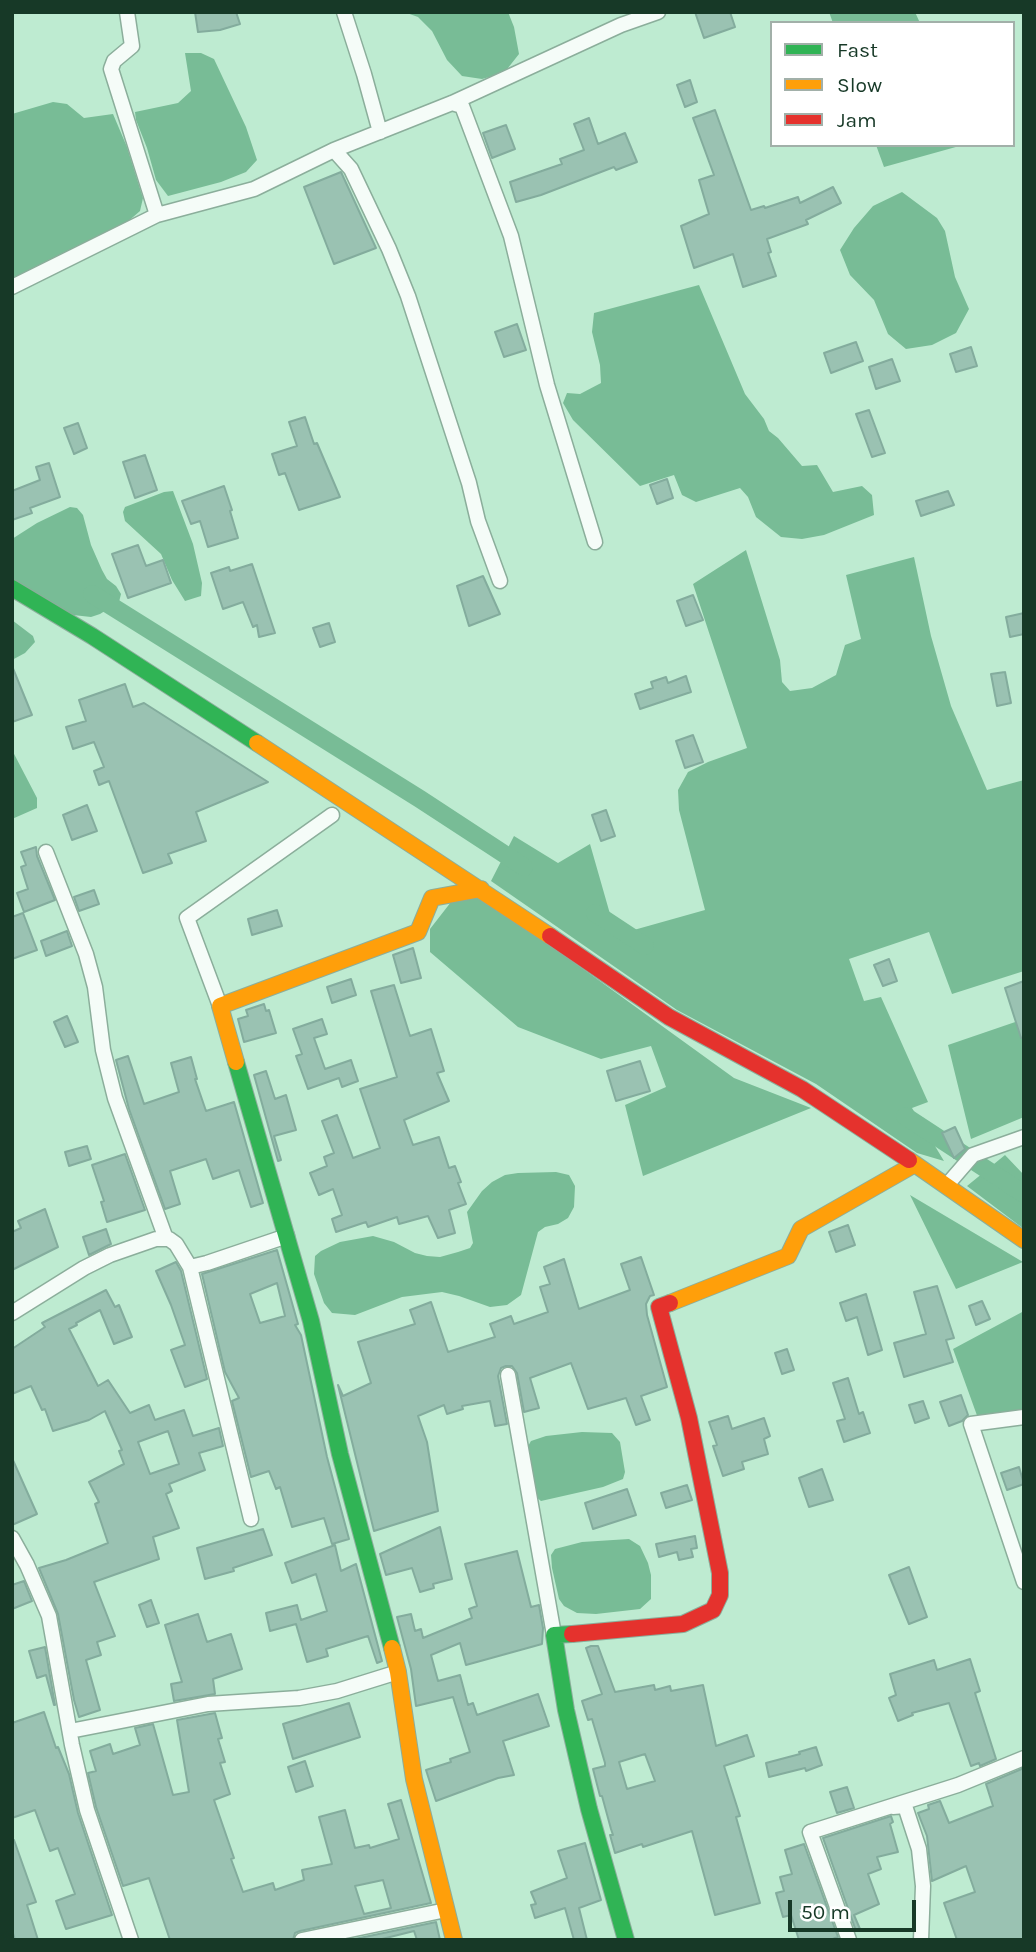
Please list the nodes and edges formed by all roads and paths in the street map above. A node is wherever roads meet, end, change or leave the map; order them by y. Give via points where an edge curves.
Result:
1 (127, 12) edge
2 (344, 12) edge
3 (657, 12) edge
4 (452, 103) junction
5 (380, 132) junction
6 (334, 150) junction
7 (157, 215) junction
8 (12, 287) edge
9 (596, 542) dead end
10 (500, 581) dead end
11 (12, 588) edge
12 (332, 815) dead end
13 (46, 852) dead end
14 (481, 889) junction
15 (219, 1006) junction
16 (1024, 1137) edge
17 (915, 1164) junction
18 (947, 1185) junction
19 (287, 1236) junction
20 (166, 1239) junction
21 (1024, 1240) edge
22 (190, 1267) junction
23 (12, 1293) edge
24 (16, 1310) edge
25 (508, 1375) dead end
26 (1024, 1417) edge
27 (251, 1519) dead end
28 (12, 1538) edge
29 (1024, 1582) edge
30 (554, 1635) junction
31 (398, 1672) junction
32 (70, 1731) junction
33 (1024, 1758) edge
34 (890, 1807) junction
35 (446, 1910) junction
36 (131, 1940) edge
37 (302, 1940) edge
38 (454, 1940) edge
39 (626, 1940) edge
40 (849, 1940) edge
41 (921, 1940) edge

1 - 7 street via 132,46 111,69
2 - 5 street
3 - 4 street
4 - 5 street
4 - 9 street via 462,106 511,236 547,386
5 - 6 street
6 - 7 street via 254,189
6 - 10 street via 351,169 408,296
7 - 8 street
11 - 14 street
12 - 15 street via 187,918
13 - 20 street via 86,954 115,1098
14 - 15 street via 432,898 418,932
14 - 17 street via 669,1017 802,1089
15 - 19 street
16 - 18 street via 973,1156
17 - 18 street
17 - 30 street via 802,1229 788,1256 659,1307 689,1418 720,1573 720,1595 713,1610 683,1624
18 - 21 street
19 - 22 street
19 - 31 street
20 - 22 street via 176,1244
20 - 24 street via 110,1255
22 - 27 street
23 - 24 street
25 - 30 street
26 - 29 street via 971,1424
28 - 32 street via 49,1616
30 - 39 street via 589,1809
31 - 32 street via 299,1698 208,1704
31 - 35 street via 409,1754
32 - 36 street via 87,1810
33 - 34 street
34 - 40 street via 810,1832
34 - 41 street via 905,1806 919,1849
35 - 37 street
35 - 38 street

